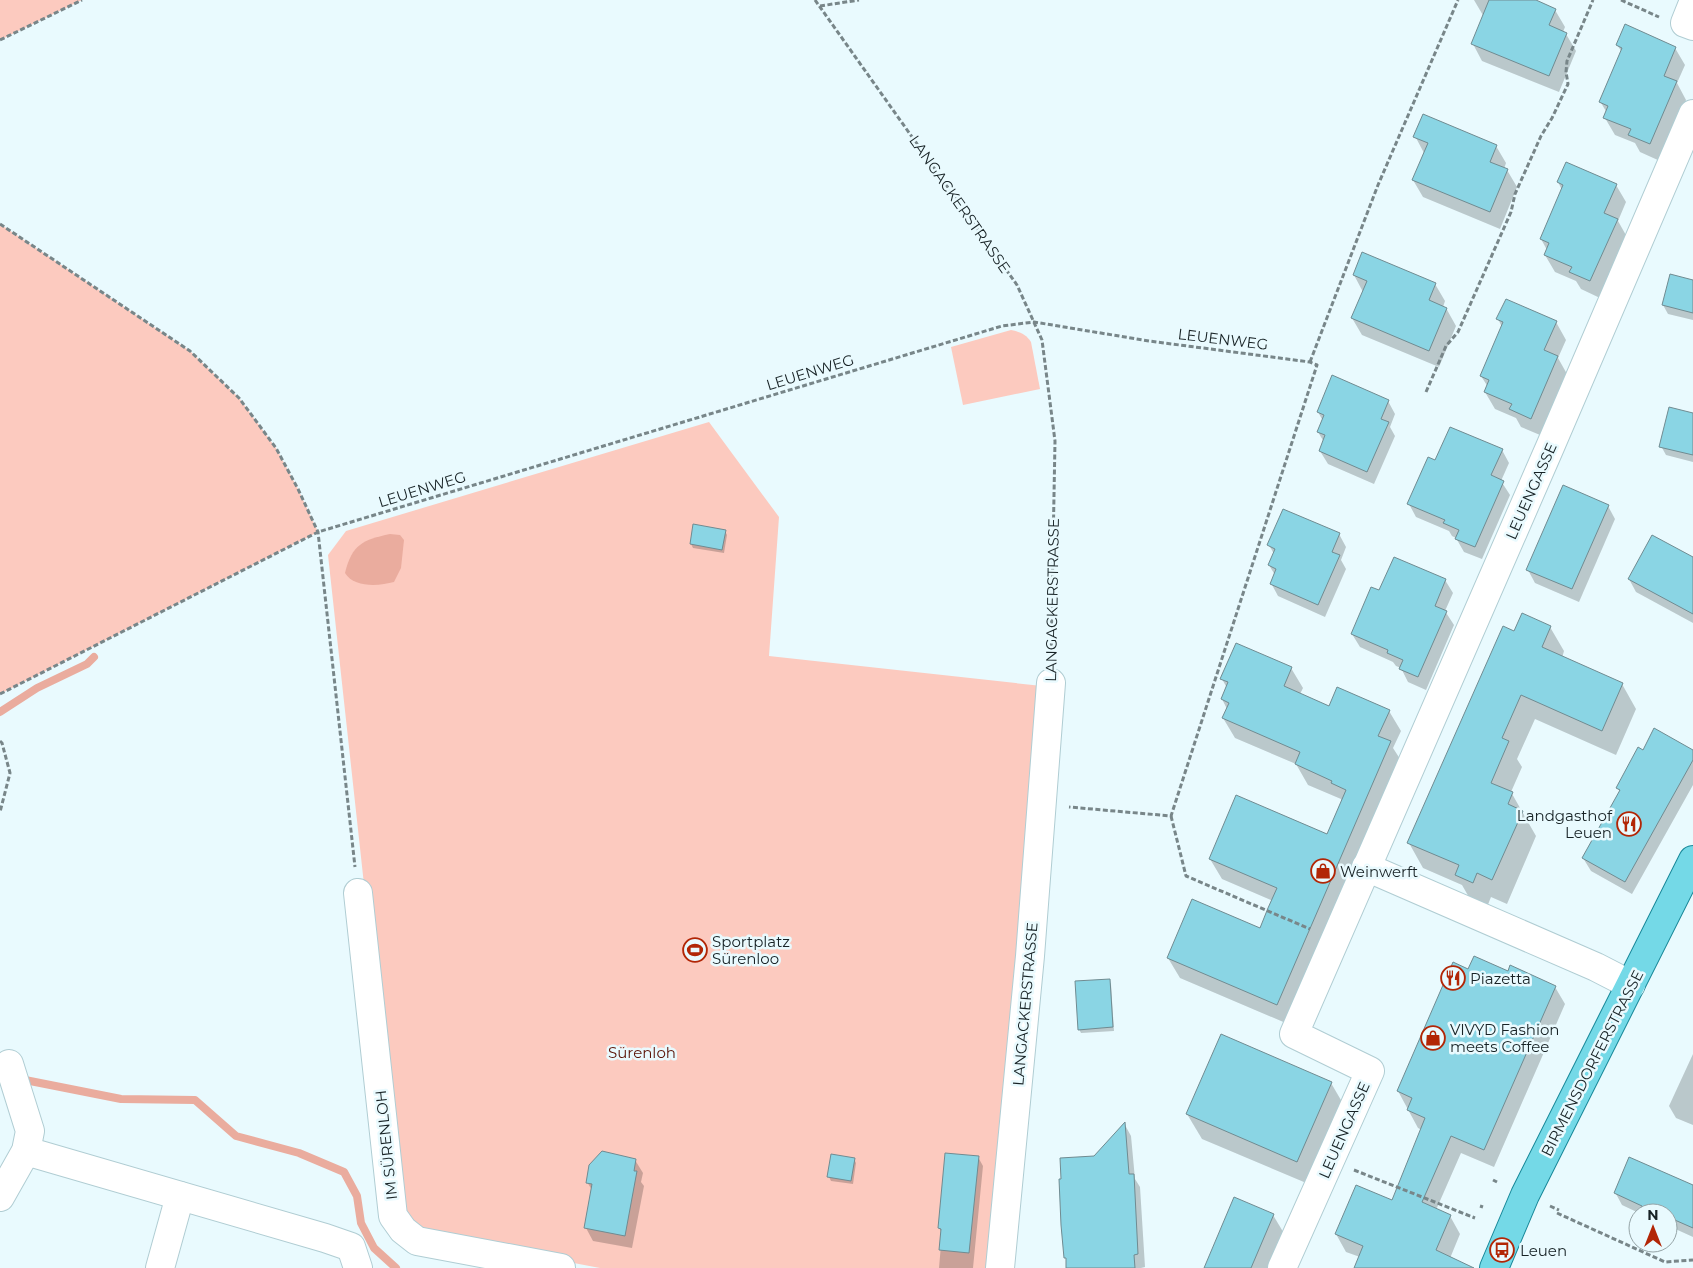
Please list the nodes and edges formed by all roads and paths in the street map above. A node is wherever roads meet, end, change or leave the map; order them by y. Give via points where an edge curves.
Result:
1 (82, 0) edge
2 (816, 0) edge
3 (859, 0) edge
4 (1458, 0) edge
5 (1593, 0) edge
6 (1621, 0) edge
7 (820, 6) junction
8 (1690, 17) edge
9 (0, 40) edge
10 (1693, 114) edge
11 (0, 224) edge
12 (1034, 322) junction
13 (1310, 362) junction
14 (1426, 392) dead end
15 (318, 532) junction
16 (1051, 683) joint
17 (0, 694) edge
18 (0, 741) edge
19 (1042, 805) junction
20 (0, 812) edge
21 (1171, 816) junction
22 (1693, 860) edge
23 (1366, 867) junction
24 (358, 893) joint
25 (1313, 930) dead end
26 (1631, 985) junction
27 (9, 1064) dead end
28 (26, 1151) junction
29 (1331, 1161) junction
30 (180, 1196) junction
31 (0, 1197) edge
32 (1546, 1204) dead end
33 (1474, 1218) dead end
34 (1693, 1260) edge
35 (160, 1268) edge
36 (358, 1268) edge
37 (561, 1268) edge
38 (1000, 1268) edge
39 (1282, 1268) edge
40 (1494, 1268) edge

1 - 9 path
2 - 7 path, LANGACKERSTRASSE
3 - 7 path
4 - 13 path via 1378,185
5 - 14 path via 1567,61 1568,84 1515,194 1511,212 1458,332 1446,346
6 - 8 path via 1665,19
7 - 12 path, LANGACKERSTRASSE via 1017,285
10 - 23 street, LEUENGASSE
11 - 15 path via 190,352 239,398 276,448
12 - 13 path, LEUENWEG
12 - 15 path, LEUENWEG via 1002,326
12 - 16 path, LANGACKERSTRASSE via 1042,340 1055,441
13 - 21 path, LEUENWEG via 1318,364
15 - 17 path, LEUENWEG
15 - 24 path
16 - 19 street, LANGACKERSTRASSE
18 - 20 path via 10,773
19 - 21 path
19 - 38 street, LANGACKERSTRASSE
21 - 25 path via 1186,876
22 - 26 main road, BIRMENSDORFERSTRASSE
23 - 26 street
23 - 29 street, LEUENGASSE via 1294,1034 1370,1071
24 - 37 street, IM SÜRENLOH via 393,1216 417,1241
26 - 40 main road, BIRMENSDORFERSTRASSE via 1525,1195
27 - 28 street via 30,1131
28 - 30 street
28 - 31 street
29 - 33 path
29 - 39 street, LEUENGASSE
30 - 35 street
30 - 36 street via 351,1247
32 - 34 path via 1665,1262

